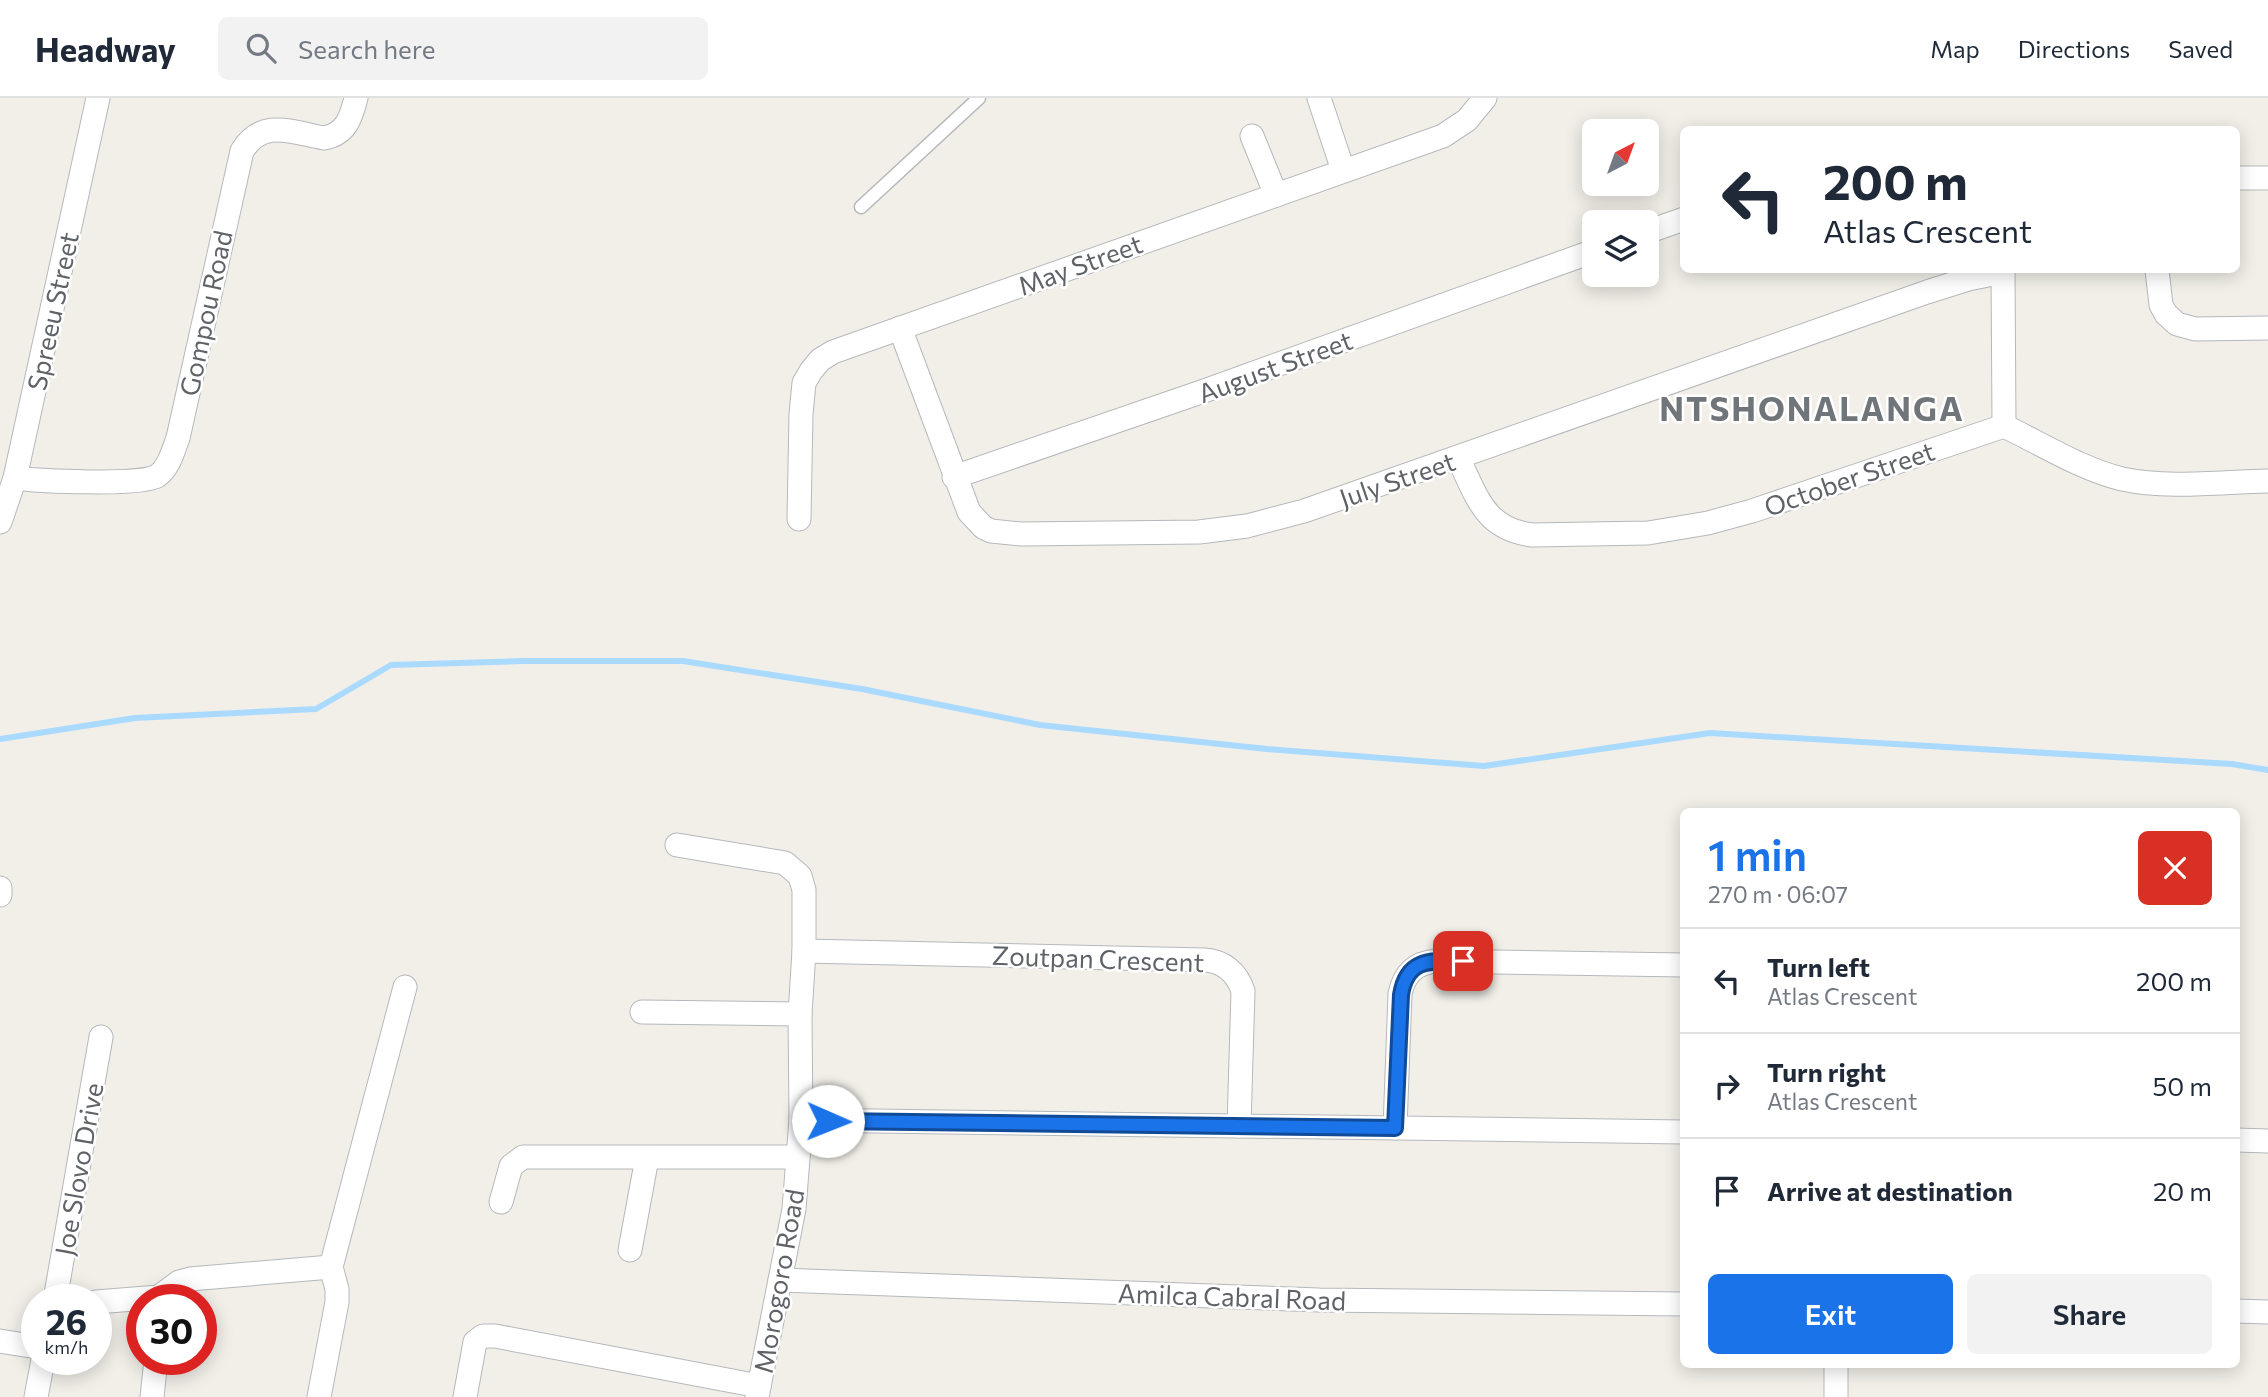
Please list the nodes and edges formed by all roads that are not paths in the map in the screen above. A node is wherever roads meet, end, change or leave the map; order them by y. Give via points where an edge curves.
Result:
1 (98, 98) edge
2 (356, 98) edge
3 (979, 98) edge
4 (1319, 98) edge
5 (1485, 98) edge
6 (1252, 136) dead end
7 (1343, 170) junction
8 (2240, 178) edge
9 (2268, 178) edge
10 (1276, 195) junction
11 (860, 207) dead end
12 (1680, 220) edge
13 (1659, 228) edge
14 (1582, 255) edge
15 (1994, 273) edge
16 (2003, 273) edge
17 (2157, 273) edge
18 (900, 328) junction
19 (2268, 328) edge
20 (2004, 426) junction
21 (1458, 458) junction
22 (954, 477) junction
23 (15, 478) junction
24 (2268, 481) edge
25 (799, 519) dead end
26 (0, 522) edge
27 (677, 845) dead end
28 (0, 888) edge
29 (0, 895) edge
30 (804, 951) junction
31 (1680, 965) edge
32 (405, 987) dead end
33 (642, 1012) dead end
34 (800, 1014) junction
35 (101, 1037) dead end
36 (801, 1120) junction
37 (1239, 1126) junction
38 (1395, 1128) junction
39 (1680, 1132) edge
40 (2240, 1140) edge
41 (2268, 1141) edge
42 (798, 1157) junction
43 (647, 1158) junction
44 (500, 1202) dead end
45 (630, 1250) dead end
46 (331, 1267) junction
47 (780, 1280) junction
48 (58, 1284) edge
49 (177, 1284) edge
50 (1680, 1304) edge
51 (2240, 1311) edge
52 (2268, 1312) edge
53 (0, 1341) edge
54 (21, 1345) edge
55 (1836, 1368) edge
56 (40, 1375) edge
57 (155, 1375) edge
58 (758, 1392) edge
59 (36, 1397) edge
60 (152, 1397) edge
61 (319, 1397) edge
62 (465, 1397) edge
63 (1836, 1397) edge

1 - 23 street, Spreeu Street
2 - 23 street, Gompou Road via 346,127 331,136 262,131 242,151 178,438 165,467 155,477 141,480
3 - 11 lane
4 - 7 street
5 - 7 street, May Street via 1467,120 1443,136
6 - 10 street
7 - 10 street, May Street
8 - 9 street
10 - 18 street, May Street
12 - 13 street
14 - 22 street, August Street
15 - 21 street, July Street via 1927,292
16 - 20 street
17 - 19 street via 2161,305 2177,324
18 - 22 street, July Street
18 - 25 street, May Street via 833,352 820,360 804,383
20 - 21 street, October Street via 1752,511 1648,533 1532,535 1504,528 1483,508
20 - 24 street via 2121,478 2170,484
21 - 22 street, July Street via 1283,517 1199,532 991,531 975,521
23 - 26 street, Spreeu Street
27 - 30 street, Morogoro Road via 775,860 796,870 804,890
28 - 29 street
30 - 34 street, Morogoro Road
30 - 37 street, Zoutpan Crescent via 1218,962 1237,977 1242,991
31 - 38 street via 1421,963 1405,978 1401,995
32 - 46 street
33 - 34 street
34 - 36 street, Morogoro Road
35 - 48 street, Joe Slovo Drive
36 - 37 street
36 - 42 street, Morogoro Road
37 - 38 street
38 - 39 street
40 - 41 street
42 - 43 street
42 - 47 street, Morogoro Road via 794,1209
43 - 44 street via 523,1157 511,1166
43 - 45 street
46 - 49 street via 190,1279
46 - 61 street via 337,1301
47 - 50 street, Amilca Cabral Road via 1319,1300
47 - 58 street, Morogoro Road
51 - 52 street
53 - 54 street
55 - 63 street
56 - 59 street
57 - 60 street
58 - 62 street via 483,1336 475,1342

